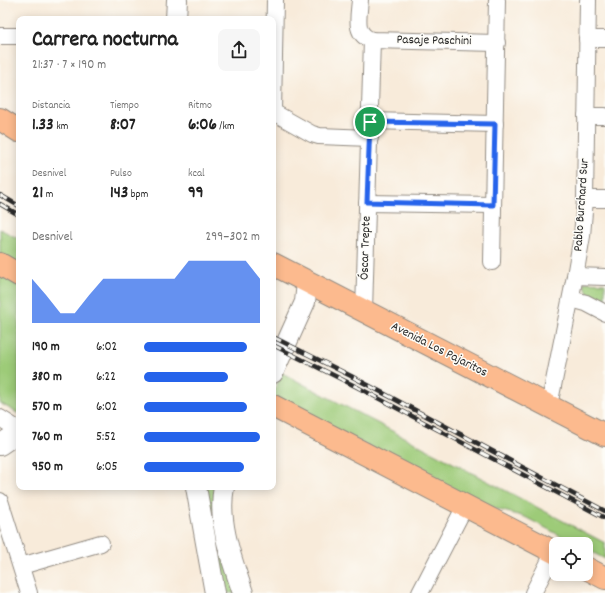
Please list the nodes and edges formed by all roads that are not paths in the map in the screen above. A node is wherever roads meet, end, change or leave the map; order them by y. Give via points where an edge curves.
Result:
1 (177, 0) edge
2 (275, 0) edge
3 (360, 0) edge
4 (498, 0) edge
5 (588, 0) edge
6 (176, 16) edge
7 (275, 16) edge
8 (0, 36) edge
9 (16, 36) edge
10 (587, 39) junction
11 (605, 39) edge
12 (372, 40) junction
13 (497, 43) junction
14 (276, 114) edge
15 (586, 116) junction
16 (605, 116) edge
17 (0, 120) edge
18 (370, 122) junction
19 (495, 124) junction
20 (16, 129) edge
21 (370, 138) junction
22 (585, 199) junction
23 (605, 199) edge
24 (367, 202) junction
25 (493, 205) junction
26 (492, 262) dead end
27 (0, 264) edge
28 (276, 266) edge
29 (16, 273) edge
30 (575, 276) junction
31 (605, 277) edge
32 (307, 282) junction
33 (571, 299) junction
34 (364, 311) junction
35 (605, 313) edge
36 (276, 366) edge
37 (549, 406) junction
38 (276, 408) edge
39 (0, 418) edge
40 (16, 429) edge
41 (16, 433) edge
42 (605, 435) edge
43 (0, 445) edge
44 (197, 490) edge
45 (224, 490) edge
46 (0, 501) edge
47 (465, 506) junction
48 (101, 543) dead end
49 (549, 549) edge
50 (549, 563) edge
51 (21, 566) junction
52 (593, 572) edge
53 (605, 578) edge
54 (29, 593) edge
55 (215, 593) edge
56 (243, 593) edge
57 (420, 593) edge
58 (533, 593) edge

1 - 6 street
2 - 7 street
3 - 12 street via 360,32
4 - 13 street
5 - 10 street, Pablo Burchard Sur
8 - 9 street
10 - 11 street
10 - 15 street, Pablo Burchard Sur
12 - 13 street, Pasaje Paschini
12 - 18 street, Óscar Trepte
13 - 19 street
14 - 21 street via 319,136
15 - 16 street
15 - 22 street, Pablo Burchard Sur
17 - 20 main road
18 - 19 street
18 - 21 street, Óscar Trepte
19 - 25 street
21 - 24 street, Óscar Trepte
22 - 23 street
22 - 30 street, Pablo Burchard Sur
24 - 25 street
24 - 34 street, Óscar Trepte
25 - 26 street
27 - 29 main road
28 - 32 main road, Avenida Los Pajaritos
30 - 31 street
30 - 33 street, Pablo Burchard Sur
32 - 34 main road, Avenida Los Pajaritos
32 - 36 street via 305,302
33 - 35 street via 586,303
33 - 37 street, Pablo Burchard Sur
34 - 37 main road, Avenida Los Pajaritos
37 - 42 main road, Avenida Los Pajaritos
38 - 47 main road
39 - 40 street
41 - 43 street
44 - 55 street
45 - 56 street via 226,534
46 - 51 street
47 - 49 main road
47 - 57 street
48 - 51 street
50 - 58 street
51 - 54 street
52 - 53 main road

